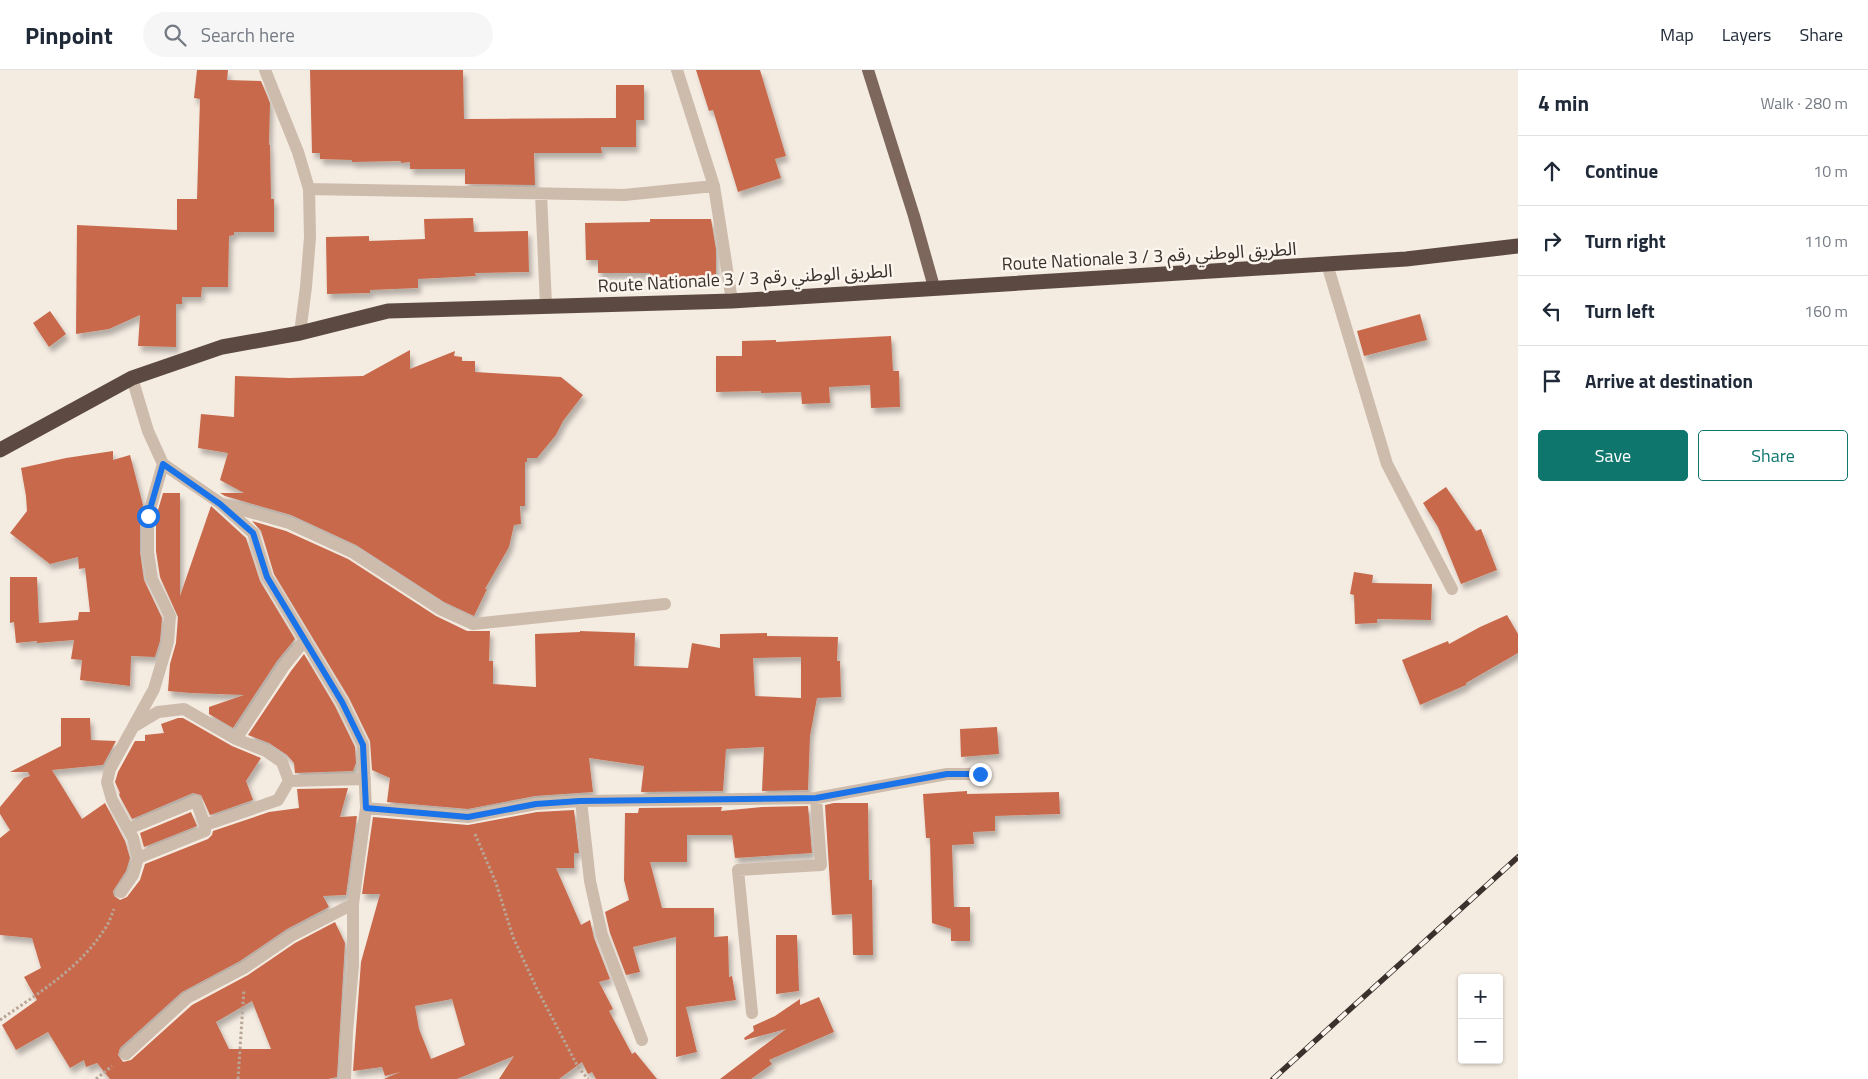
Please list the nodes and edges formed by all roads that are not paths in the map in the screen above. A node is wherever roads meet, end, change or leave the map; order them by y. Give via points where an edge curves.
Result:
1 (265, 70) edge
2 (677, 70) edge
3 (868, 70) edge
4 (714, 186) junction
5 (309, 189) junction
6 (541, 194) junction
7 (1518, 246) edge
8 (1327, 264) junction
9 (934, 287) junction
10 (732, 301) junction
11 (546, 305) junction
12 (300, 334) junction
13 (132, 378) junction
14 (0, 450) edge
15 (163, 464) junction
16 (220, 504) junction
17 (1452, 589) dead end
18 (665, 604) dead end
19 (305, 640) junction
20 (133, 727) junction
21 (236, 739) junction
22 (980, 774) dead end
23 (365, 779) junction
24 (289, 781) junction
25 (816, 798) junction
26 (580, 801) junction
27 (366, 808) junction
28 (205, 825) junction
29 (128, 829) junction
30 (138, 858) junction
31 (121, 892) road end
32 (352, 904) junction
33 (752, 1013) dead end
34 (642, 1040) dead end
35 (126, 1054) dead end
36 (345, 1079) edge

1 - 5 street via 298,152
2 - 4 street
3 - 9 main road
4 - 6 street via 624,195
4 - 10 street
5 - 6 street
5 - 12 street via 310,237
6 - 11 street
7 - 8 highway, Route Nationale 3 / الطريق الوطني رقم 3
8 - 9 highway, Route Nationale 3 / الطريق الوطني رقم 3
8 - 17 street via 1387,464
9 - 10 highway, Route Nationale 3 / الطريق الوطني رقم 3
10 - 11 highway, Route Nationale 3 / الطريق الوطني رقم 3
11 - 12 highway, Route Nationale 3 / الطريق الوطني رقم 3 via 388,311
12 - 13 highway, Route Nationale 3 / الطريق الوطني رقم 3 via 222,347
13 - 14 highway, Route Nationale 3 / الطريق الوطني رقم 3
13 - 15 street via 148,431
15 - 16 street
15 - 20 street via 148,516 148,552 152,580 170,616 168,642 154,689
16 - 18 street via 289,523 352,552 440,609 474,624
16 - 19 street via 253,533 267,577
19 - 21 street
19 - 23 street via 363,745
20 - 21 street via 158,712 184,709
20 - 29 street via 110,769 107,782 112,800
21 - 24 street via 266,751 282,762
22 - 25 street via 947,774
23 - 24 street
23 - 27 street
24 - 28 street via 278,800
25 - 26 street
25 - 33 street via 821,865 738,870
26 - 27 street via 536,804 468,817
26 - 34 street via 590,881 602,935
27 - 32 street
28 - 29 street via 196,801
28 - 30 street via 205,831
29 - 30 street
30 - 31 street via 133,875
32 - 35 street via 187,998
32 - 36 street via 353,965

